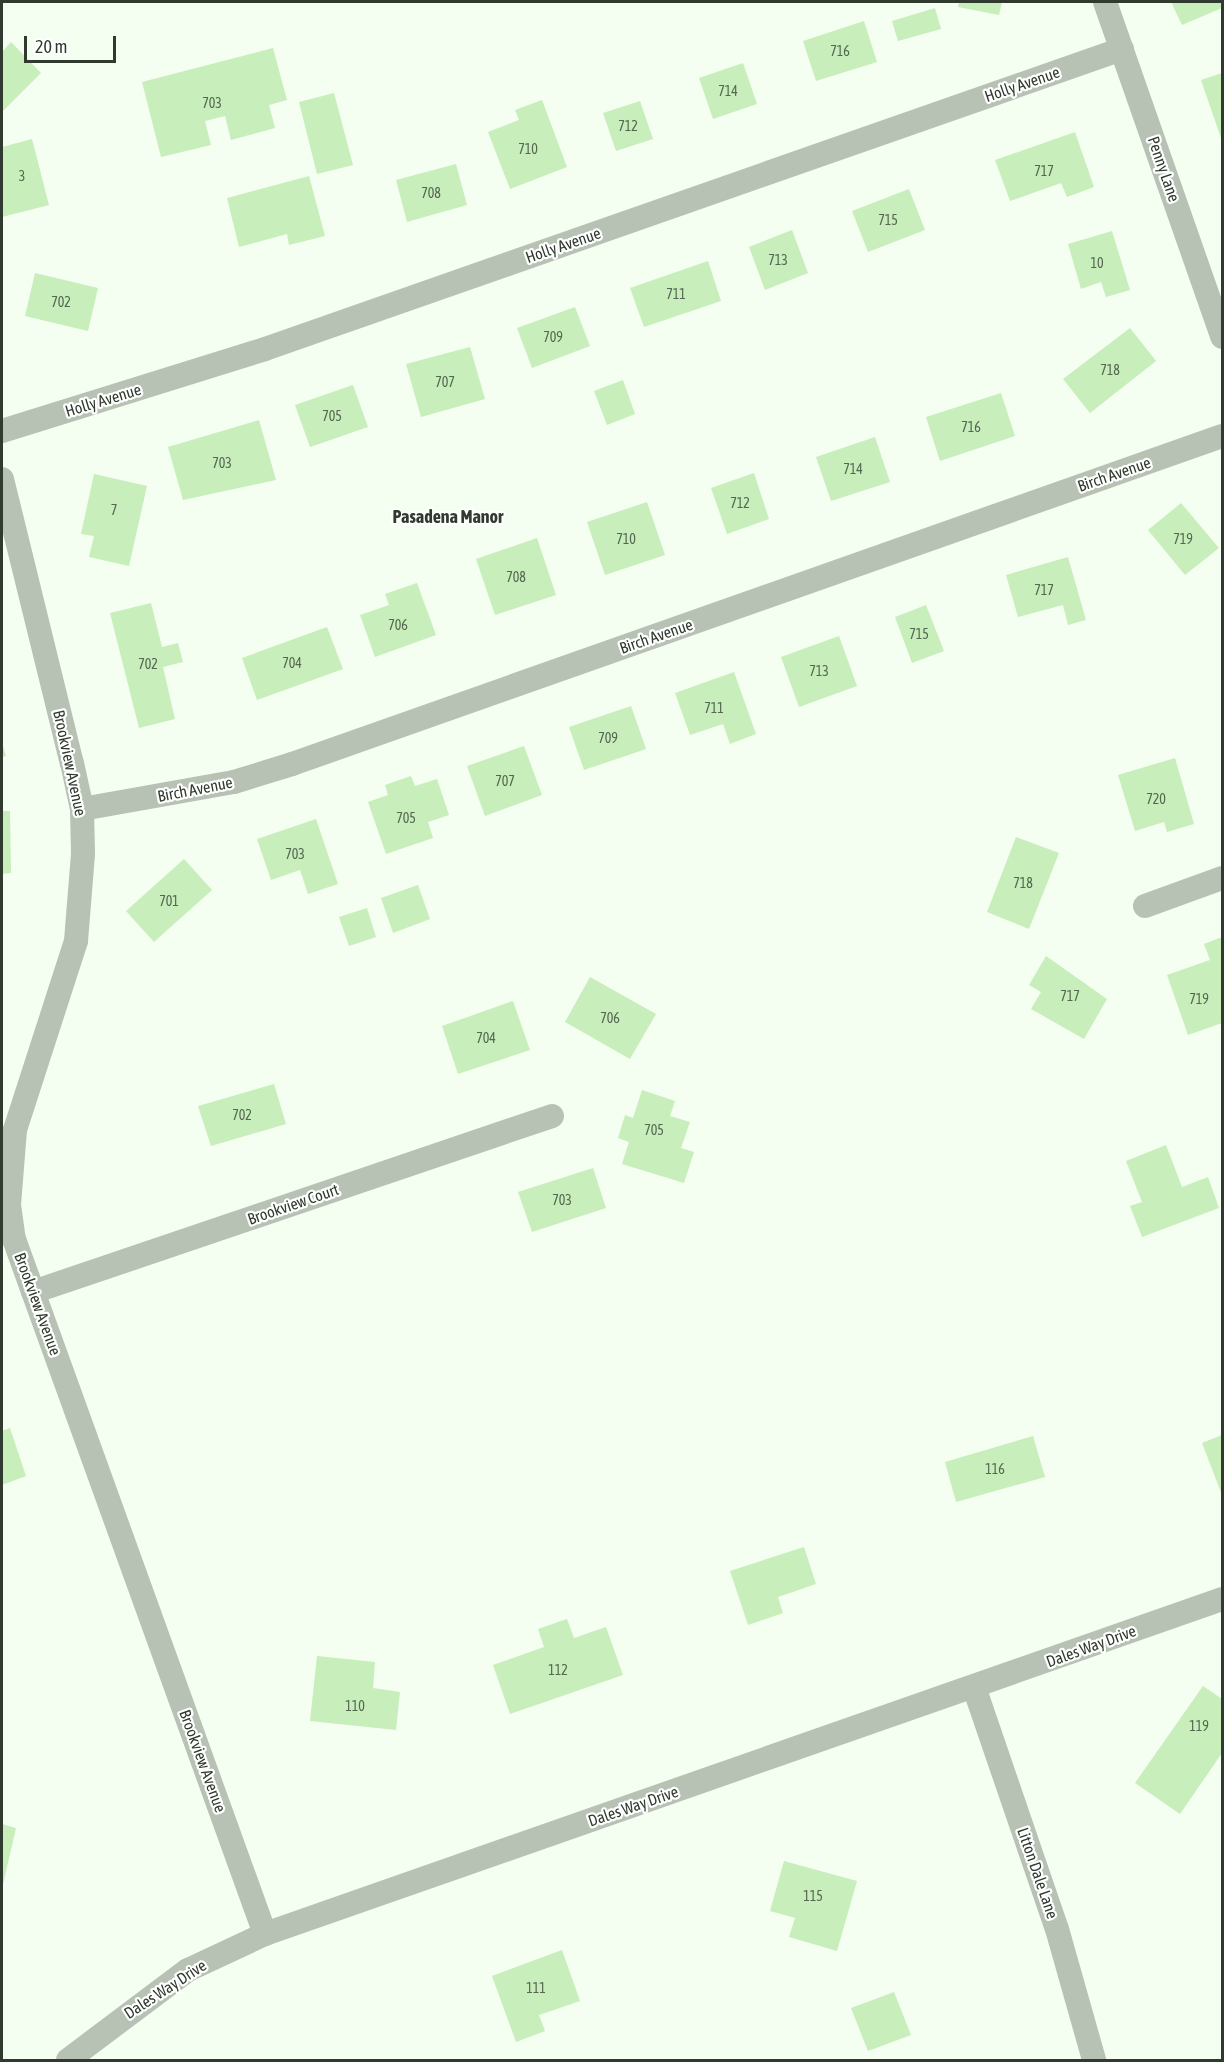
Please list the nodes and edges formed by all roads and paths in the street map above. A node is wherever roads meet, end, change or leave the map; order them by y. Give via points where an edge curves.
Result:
1 (1105, 2) edge
2 (1122, 49) junction
3 (1222, 337) edge
4 (2, 430) edge
5 (1222, 436) edge
6 (2, 479) edge
7 (82, 809) junction
8 (1222, 878) edge
9 (1145, 906) dead end
10 (552, 1116) dead end
11 (33, 1292) junction
12 (1222, 1599) edge
13 (974, 1687) junction
14 (265, 1935) junction
15 (68, 2061) edge
16 (1094, 2061) edge

1 - 2 street, Penny Lane
2 - 3 street, Penny Lane
2 - 4 street, Holly Avenue via 265,349
5 - 7 street, Birch Avenue via 234,783
6 - 7 street, Brookview Avenue
7 - 11 street, Brookview Avenue via 83,893 76,940 15,1130 10,1173 14,1239
8 - 9 street
10 - 11 street, Brookview Court
11 - 14 street, Brookview Avenue
12 - 13 street, Dales Way Drive
13 - 14 street, Dales Way Drive
13 - 16 street, Litton Dale Lane via 1057,1929
14 - 15 street, Dales Way Drive via 188,1970

